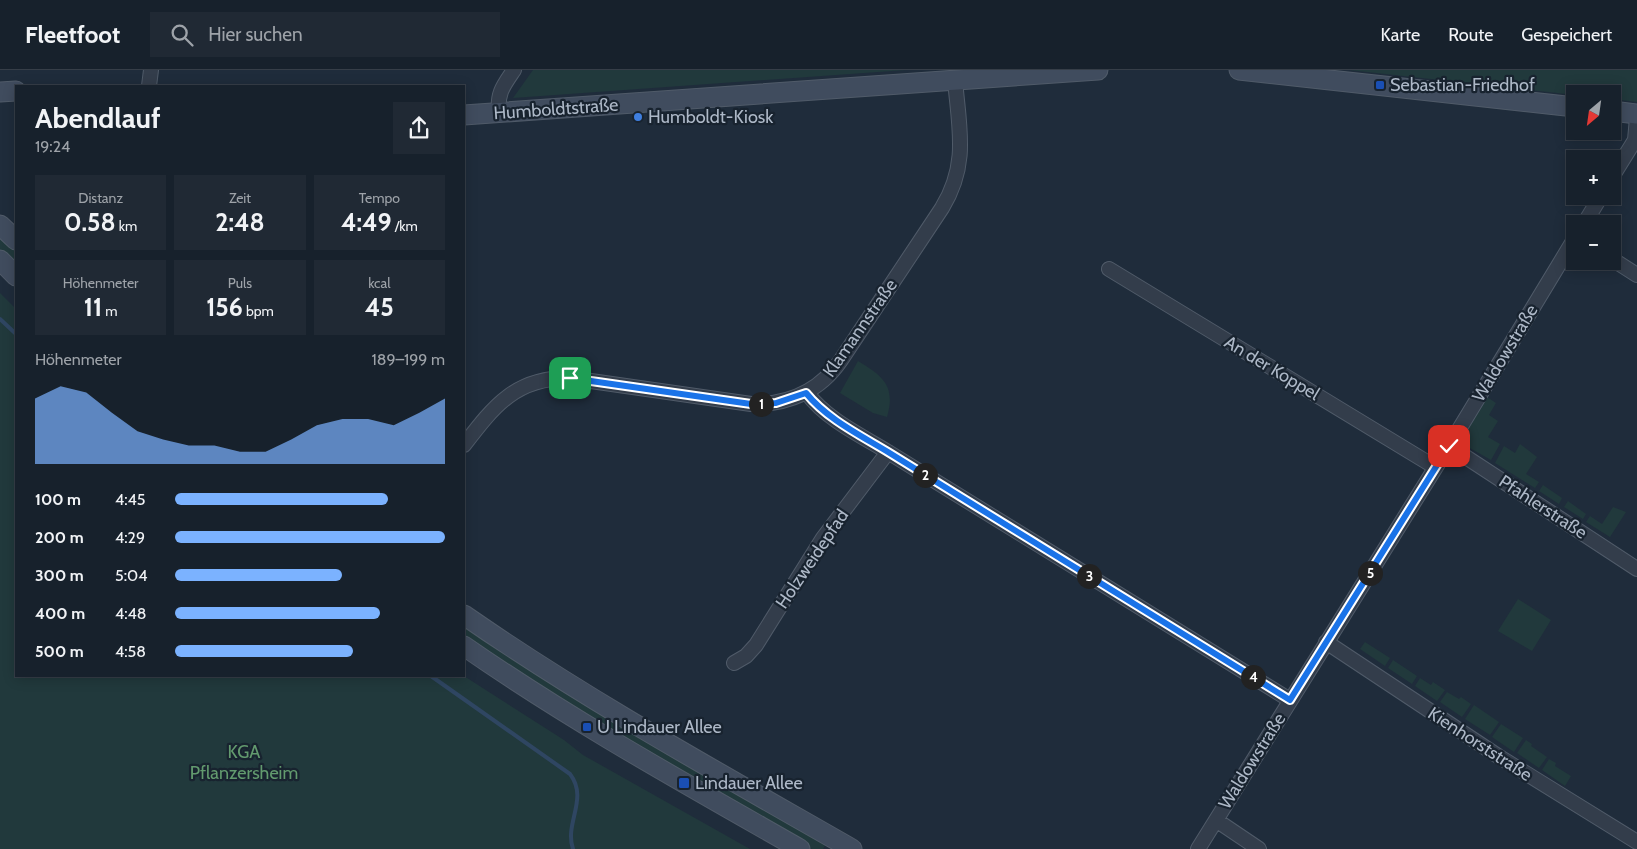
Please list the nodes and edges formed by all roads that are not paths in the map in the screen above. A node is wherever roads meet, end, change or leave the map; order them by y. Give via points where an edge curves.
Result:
1 (151, 70) edge
2 (514, 70) edge
3 (1098, 70) edge
4 (1239, 70) edge
5 (955, 80) junction
6 (149, 85) edge
7 (15, 91) edge
8 (0, 92) edge
9 (1566, 106) edge
10 (1621, 112) edge
11 (499, 113) junction
12 (1637, 114) edge
13 (465, 115) edge
14 (1637, 118) edge
15 (1621, 163) edge
16 (0, 225) edge
17 (15, 239) edge
18 (1566, 253) edge
19 (0, 260) edge
20 (1621, 265) edge
21 (1109, 269) dead end
22 (15, 275) edge
23 (1637, 275) edge
24 (806, 393) junction
25 (465, 445) edge
26 (1449, 446) junction
27 (888, 452) junction
28 (1435, 467) junction
29 (1637, 569) edge
30 (465, 616) edge
31 (1326, 642) junction
32 (465, 647) edge
33 (734, 663) dead end
34 (1290, 700) junction
35 (1216, 820) junction
36 (1637, 842) edge
37 (800, 849) edge
38 (852, 849) edge
39 (1198, 849) edge
40 (1259, 849) edge

1 - 6 street
2 - 11 street via 501,88
3 - 5 street, Humboldtstraße
4 - 9 street
5 - 11 street, Humboldtstraße
5 - 24 street, Klamannstraße via 960,165 952,189 837,366
7 - 8 street
10 - 12 street
11 - 13 street, Humboldtstraße
14 - 15 street via 1635,140
16 - 17 street
18 - 26 street, Waldowstraße
19 - 22 street
20 - 23 street
21 - 28 street, An der Koppel
24 - 25 street, Klamannstraße via 776,403 751,404 580,379 549,379 526,385 508,395 492,409
24 - 27 street via 816,405
26 - 28 street, Waldowstraße
26 - 29 street, Pfahlerstraße
27 - 33 street, Holzweidepfad via 823,538 756,645
27 - 34 street
28 - 31 street, Waldowstraße
30 - 38 street via 609,710
31 - 34 street, Waldowstraße
31 - 36 street, Kienhorststraße via 1498,756
32 - 37 street via 540,698
34 - 35 street, Waldowstraße
35 - 39 street, Waldowstraße
35 - 40 street

